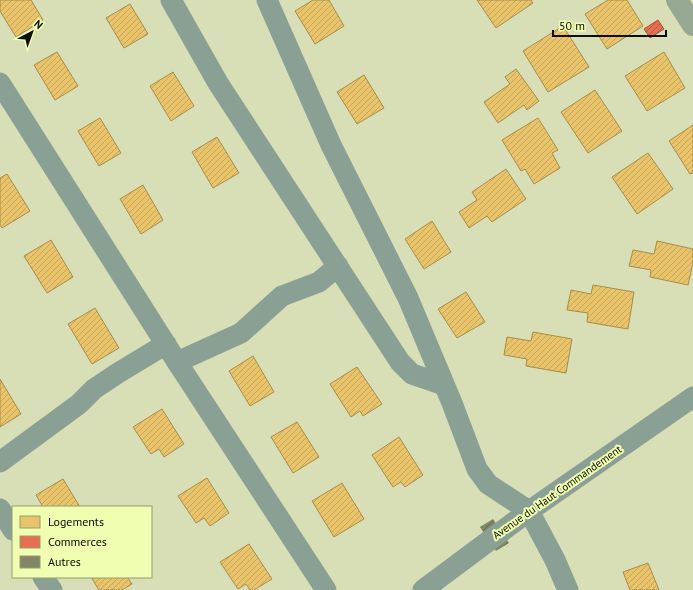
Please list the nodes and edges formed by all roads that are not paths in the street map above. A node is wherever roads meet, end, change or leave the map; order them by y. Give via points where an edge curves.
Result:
1 (171, 0) edge
2 (267, 0) edge
3 (677, 0) edge
4 (693, 25) edge
5 (0, 83) edge
6 (338, 266) junction
7 (166, 344) junction
8 (177, 362) junction
9 (444, 385) junction
10 (693, 397) edge
11 (0, 462) edge
12 (0, 509) edge
13 (529, 511) junction
14 (12, 528) edge
15 (44, 578) edge
16 (52, 590) edge
17 (326, 590) edge
18 (423, 590) edge
19 (568, 590) edge

1 - 6 street via 218,83
2 - 9 street via 331,145 408,298
3 - 4 main road
5 - 7 street
6 - 8 street via 319,282 282,296 241,333
6 - 9 street via 405,368 412,374
7 - 8 street
7 - 11 street via 94,389 79,404
8 - 17 street
9 - 13 street via 477,469 488,484
10 - 13 street, Avenue du Haut Commandement
12 - 14 street
13 - 18 street, Avenue du Haut Commandement
13 - 19 street
15 - 16 street

